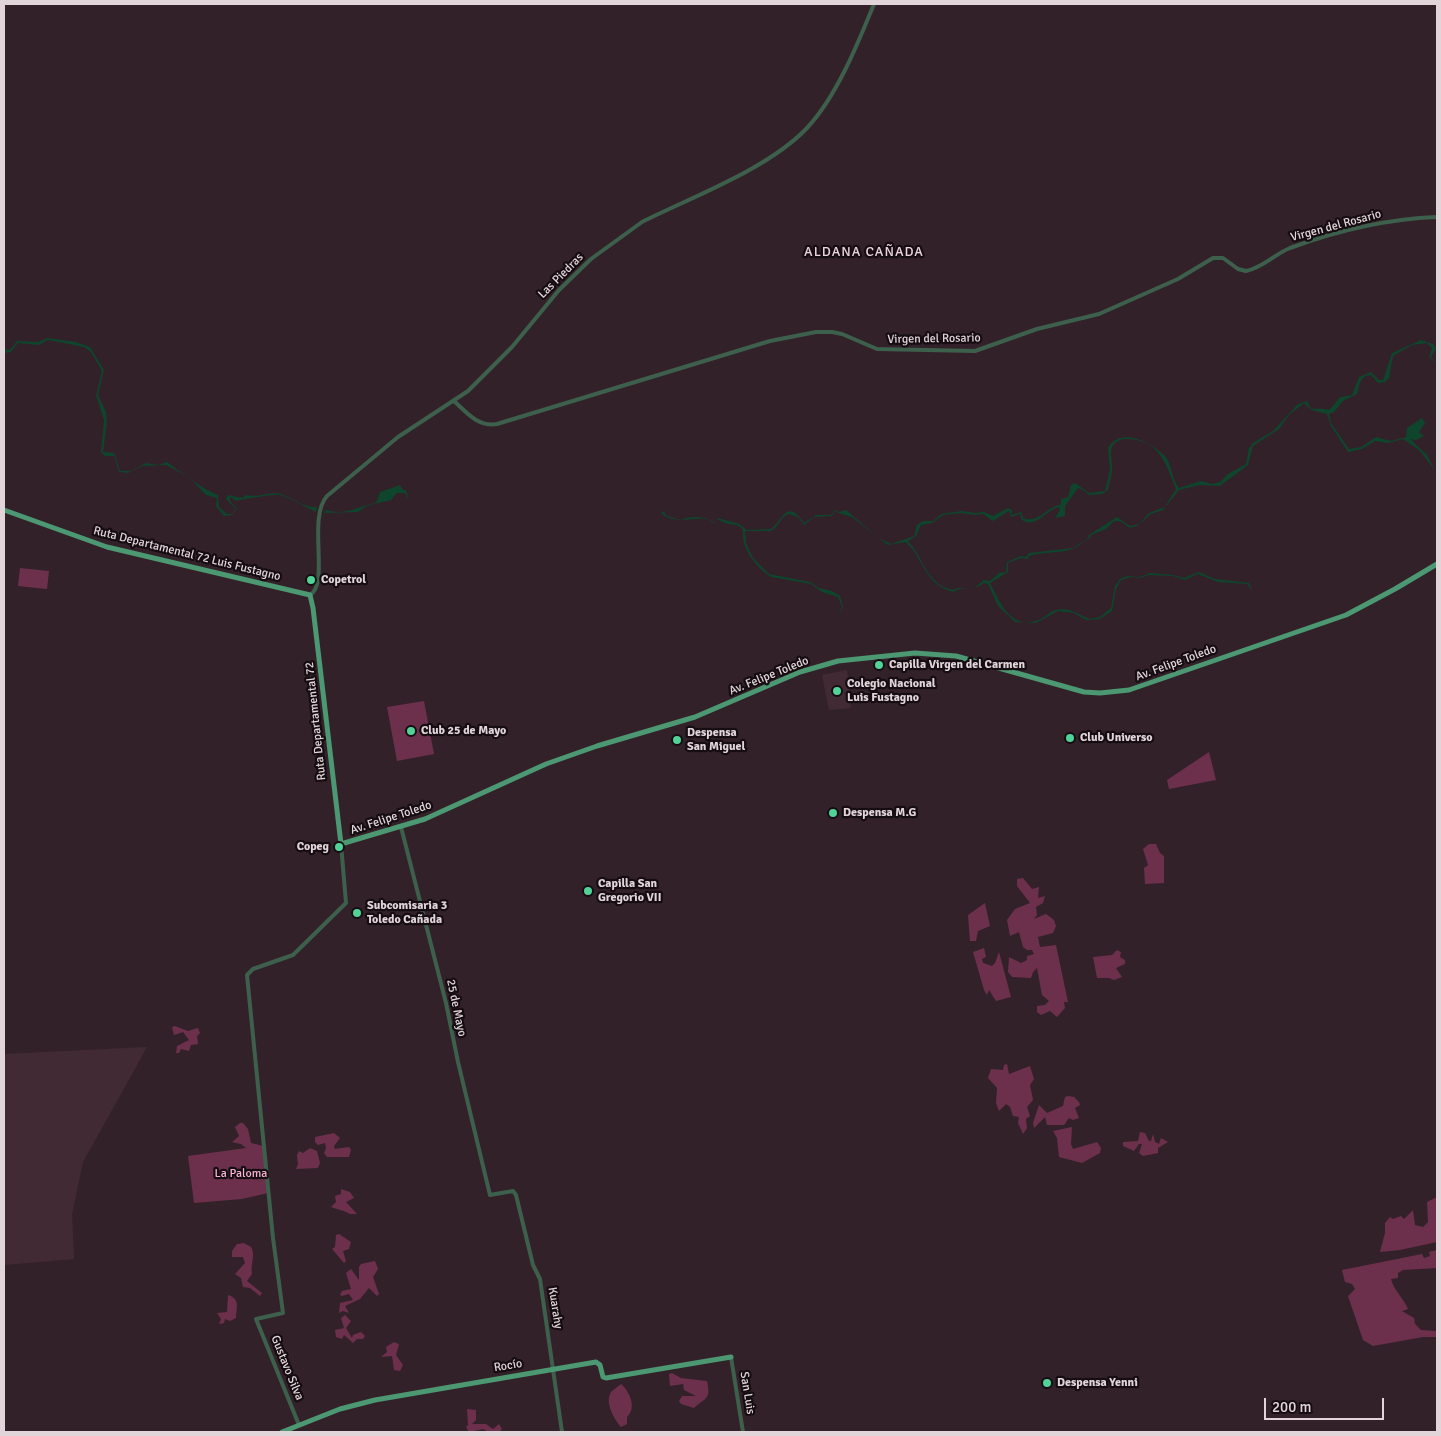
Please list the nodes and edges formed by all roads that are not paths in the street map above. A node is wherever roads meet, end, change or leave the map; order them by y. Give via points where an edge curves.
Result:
1 (874, 4) edge
2 (1437, 217) edge
3 (454, 401) junction
4 (4, 510) edge
5 (1437, 564) edge
6 (310, 595) junction
7 (400, 827) junction
8 (341, 844) junction
9 (513, 1191) joint
10 (731, 1357) joint
11 (553, 1369) junction
12 (299, 1425) junction
13 (282, 1432) edge
14 (562, 1432) edge
15 (743, 1432) edge

1 - 3 street, Las Piedras via 834,88 808,127 772,156 642,222 605,248 559,290 502,359
2 - 3 street, Virgen del Rosario via 1396,221 1308,241 1246,271 1223,258 1213,258 1178,279 1099,314 1037,329 975,350 877,349 842,334 816,332 770,340 488,426
3 - 6 street, Las Piedras via 389,444 327,496 320,514 317,589
4 - 6 main road, Ruta Departamental 72 Luis Fustagno via 107,547
5 - 7 main road, Av. Felipe Toledo via 1346,615 1129,690 1084,692 956,656 915,653 838,661 800,672 695,717 557,760 450,809
6 - 8 main road, Ruta Departamental 72
7 - 8 main road, Av. Felipe Toledo
7 - 9 street, 25 de Mayo via 446,1003 490,1195
8 - 12 street, Gustavo Silva via 346,903 293,955 248,972 268,1193 283,1313 256,1319
9 - 11 street, Kuarahy via 533,1265 540,1278
10 - 11 main road, Rocío via 606,1378 596,1362
10 - 15 street, San Luis
11 - 12 main road, Rocío via 375,1400 340,1408
11 - 14 street, Kuarahy
12 - 13 main road, Rocío

